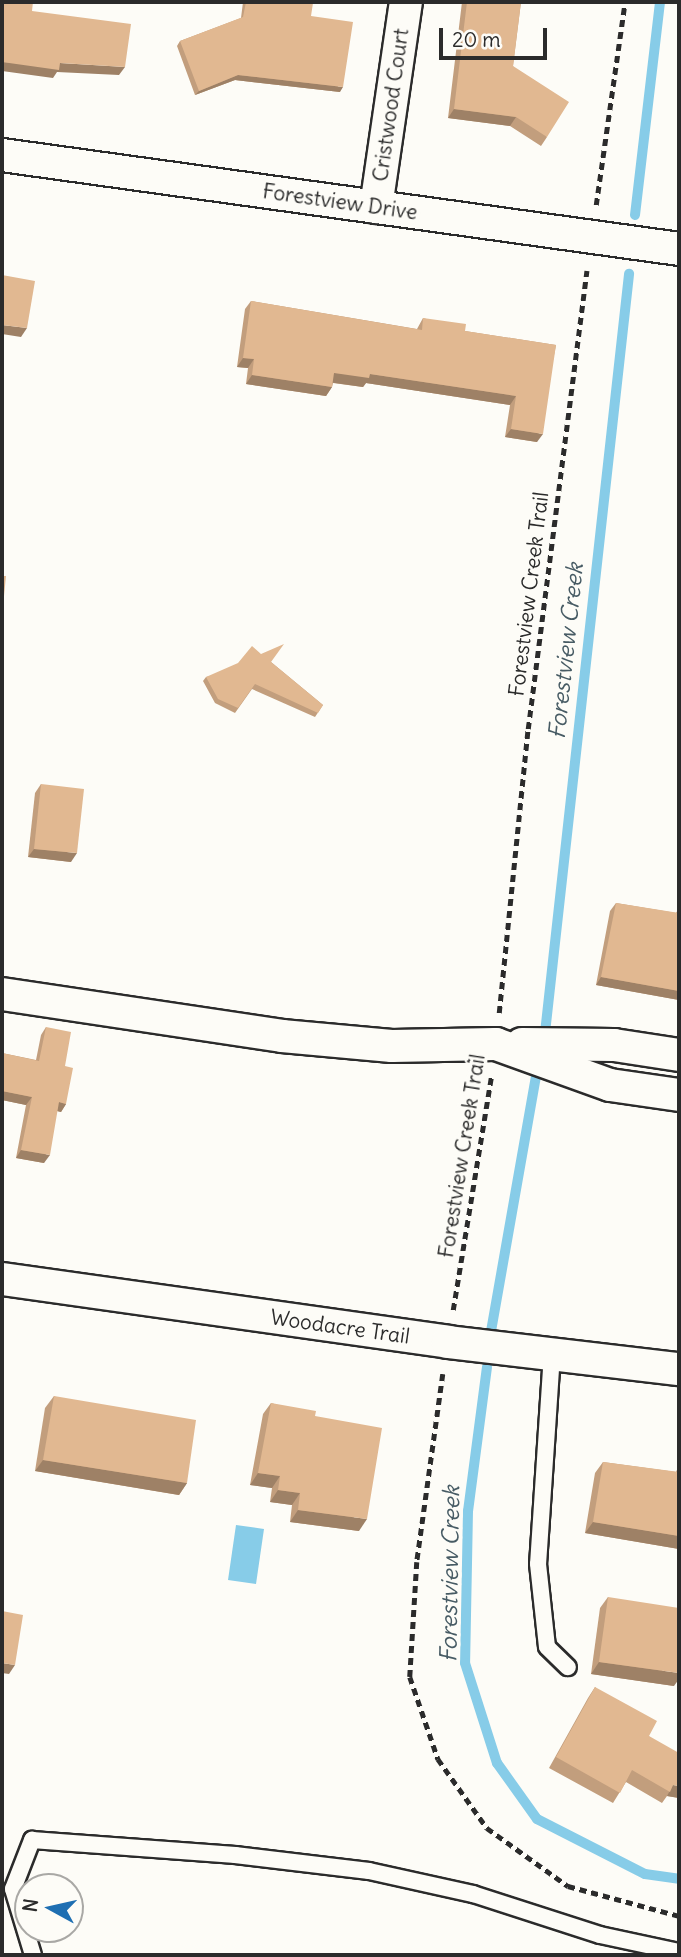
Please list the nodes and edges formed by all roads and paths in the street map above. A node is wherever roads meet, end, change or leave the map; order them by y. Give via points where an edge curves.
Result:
1 (406, 2) edge
2 (625, 2) edge
3 (2, 155) edge
4 (376, 207) junction
5 (594, 217) dead end
6 (679, 249) edge
7 (587, 268) dead end
8 (2, 994) edge
9 (496, 1044) junction
10 (679, 1055) edge
11 (679, 1095) edge
12 (2, 1279) edge
13 (448, 1342) junction
14 (552, 1354) junction
15 (679, 1369) edge
16 (568, 1667) dead end
17 (679, 1916) edge
18 (668, 1952) edge
19 (33, 1955) edge

1 - 4 street, Cristwood Court
2 - 5 path
3 - 4 street, Forestview Drive
4 - 6 street, Forestview Drive
7 - 9 path, Forestview Creek Trail via 528,729
8 - 9 street via 282,1036 393,1046
9 - 10 street via 614,1045
9 - 11 street via 610,1085
9 - 13 path, Forestview Creek Trail
12 - 13 street, Woodacre Trail
13 - 14 street, Woodacre Trail
13 - 17 path, Forestview Creek Trail via 417,1562 410,1677 438,1759 487,1828 568,1885
14 - 15 street, Woodacre Trail
14 - 16 lane via 538,1564 547,1647
18 - 19 lane via 473,1894 369,1871 234,1855 32,1840 13,1889

